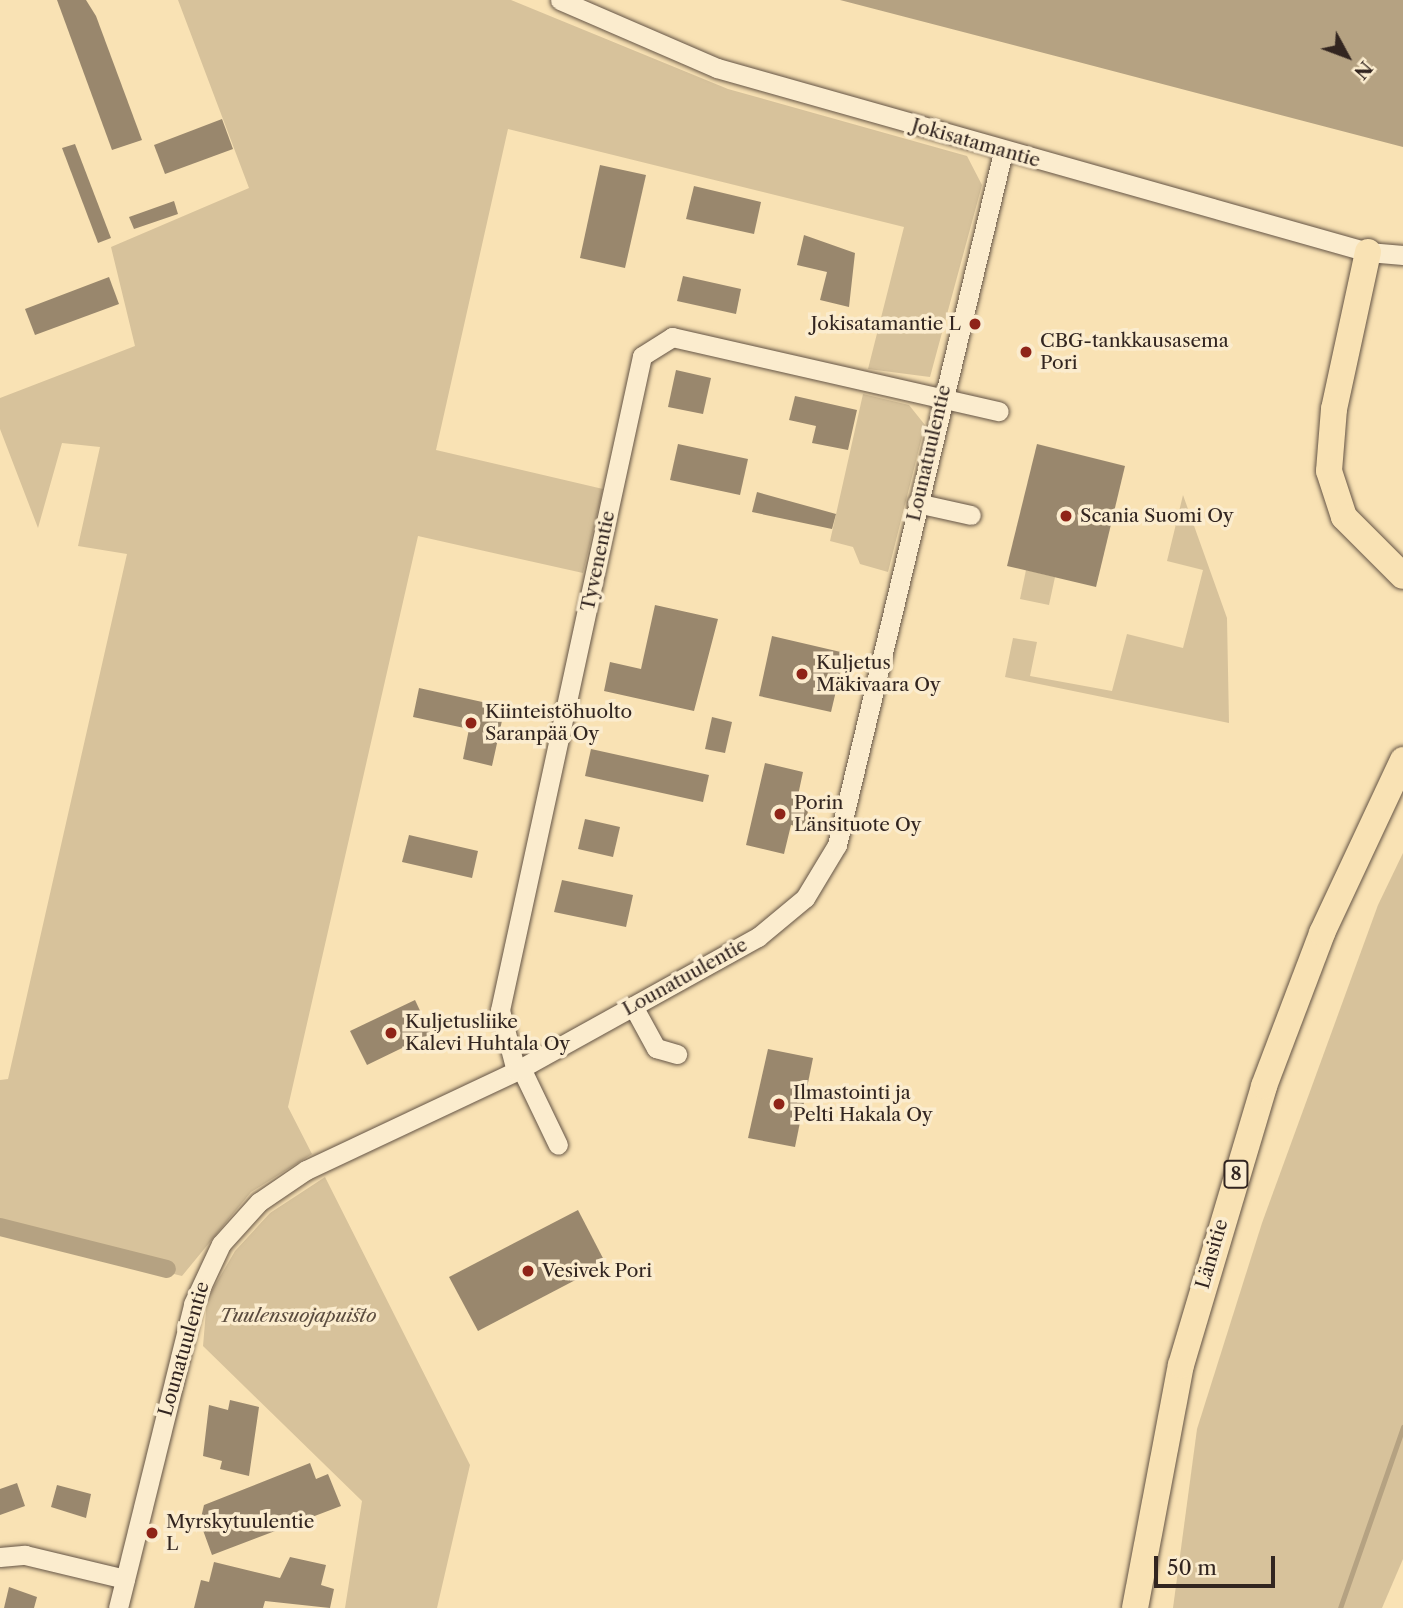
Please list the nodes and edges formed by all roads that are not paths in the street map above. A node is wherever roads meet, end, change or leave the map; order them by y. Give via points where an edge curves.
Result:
1 (560, 0) edge
2 (1003, 152) junction
3 (1368, 252) junction
4 (1403, 255) edge
5 (942, 397) junction
6 (999, 411) dead end
7 (917, 503) junction
8 (971, 515) dead end
9 (1398, 567) edge
10 (1403, 761) edge
11 (633, 1006) junction
12 (677, 1054) dead end
13 (519, 1070) junction
14 (558, 1145) dead end
15 (0, 1558) edge
16 (125, 1579) junction
17 (118, 1608) edge
18 (1135, 1608) edge

1 - 2 street, Jokisatamantie via 717,68
2 - 3 street, Jokisatamantie
2 - 5 street, Lounatuulentie
3 - 4 street, Jokisatamantie
3 - 9 highway via 1334,410 1329,471 1344,517
5 - 6 street, Tyvenentie
5 - 7 street, Lounatuulentie
5 - 13 street, Tyvenentie via 672,337 642,356 500,1010
7 - 8 street
7 - 11 street, Lounatuulentie via 837,845 805,898 758,937
10 - 18 highway, Länsitie / 8 via 1322,933 1260,1099 1181,1365
11 - 12 street via 656,1048
11 - 13 street, Lounatuulentie
13 - 14 street, Tyvenentie
13 - 16 street, Lounatuulentie via 306,1170 259,1202 221,1244 193,1304
15 - 16 street via 25,1555
16 - 17 street, Lounatuulentie

